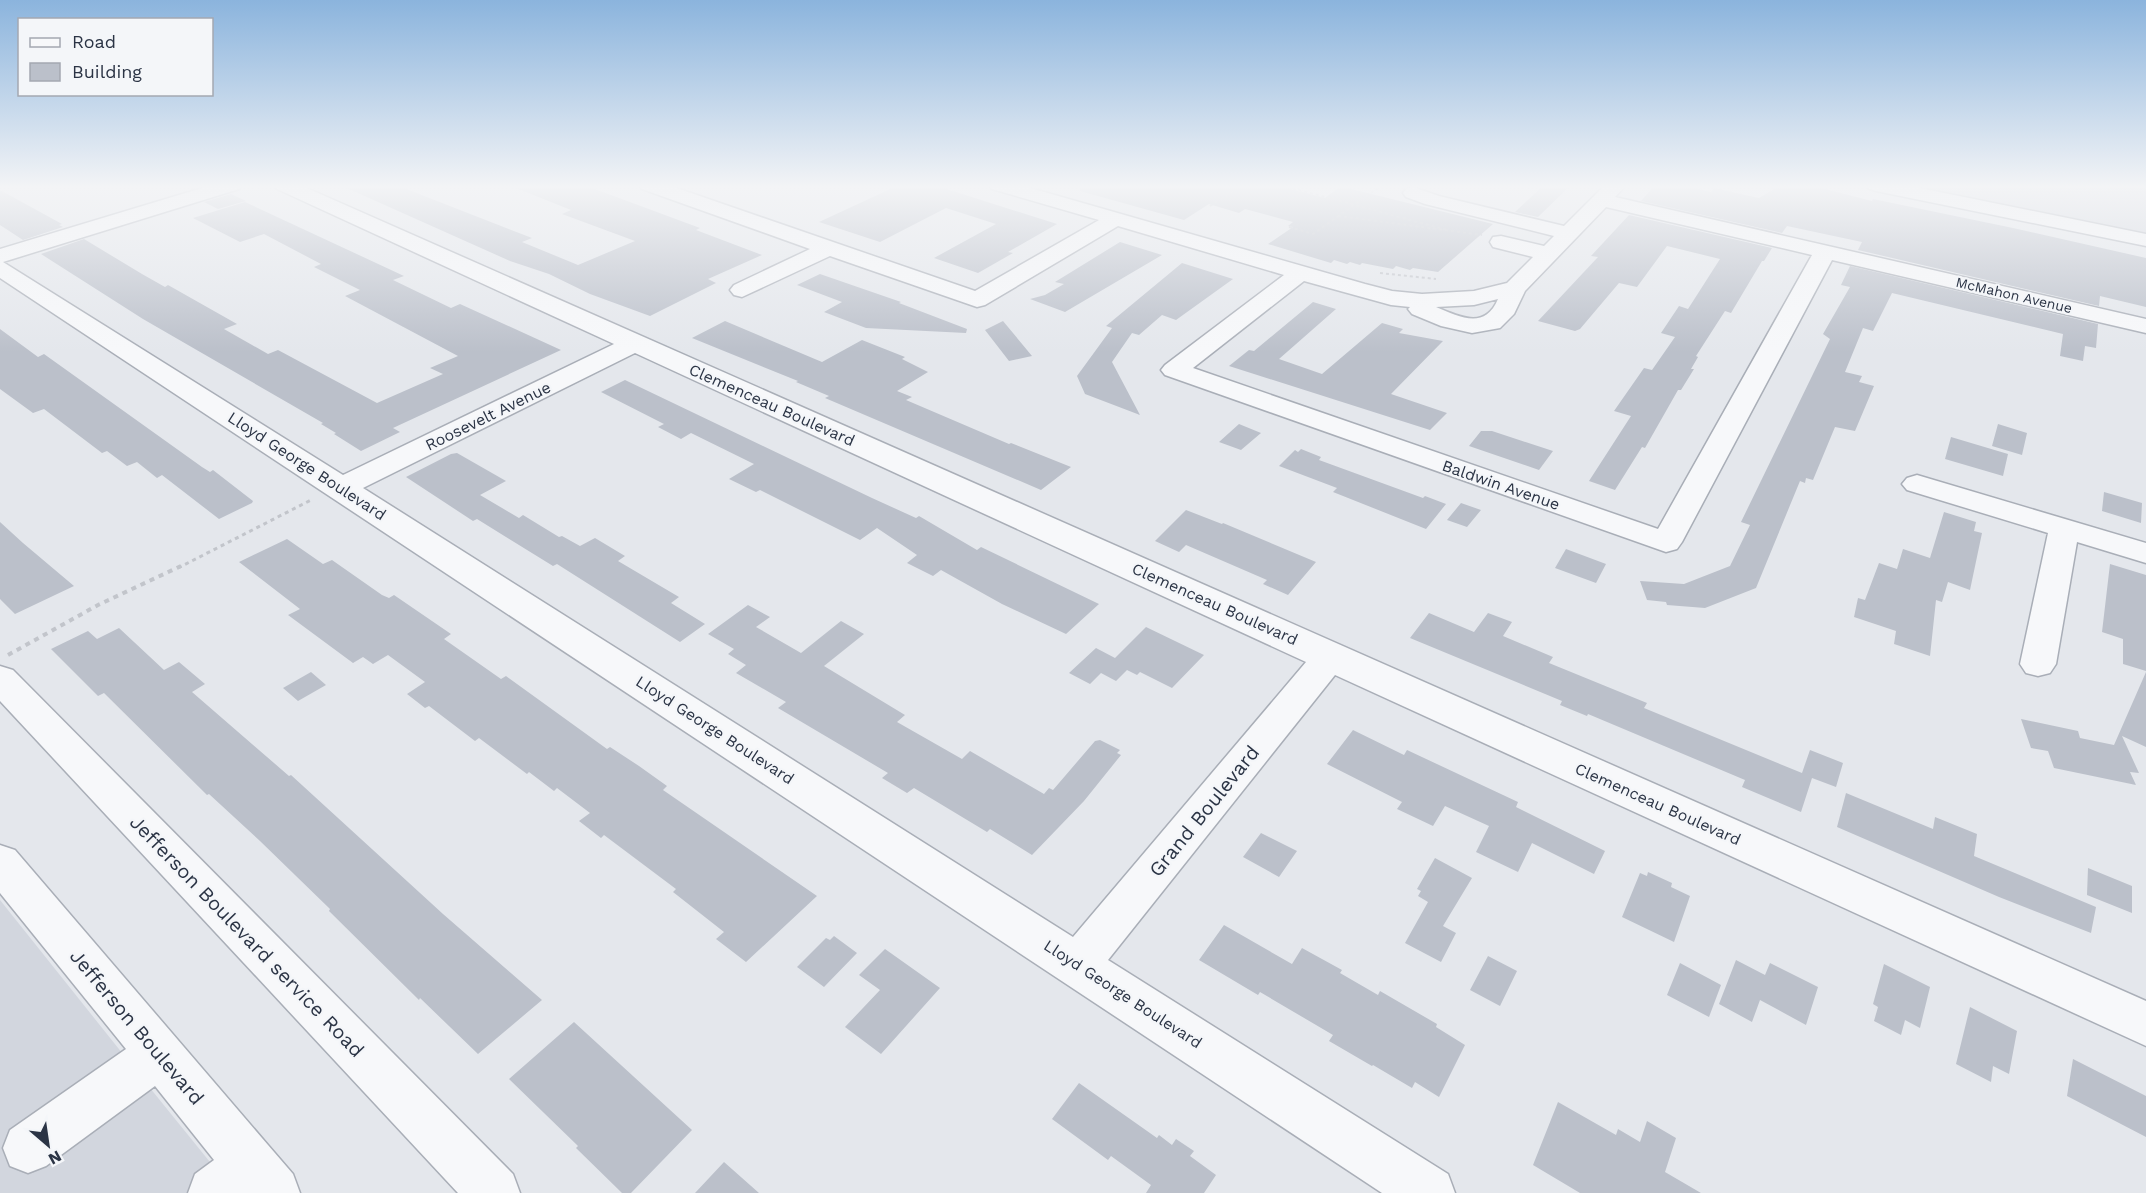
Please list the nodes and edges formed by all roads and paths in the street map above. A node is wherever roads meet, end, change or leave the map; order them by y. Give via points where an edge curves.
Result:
1 (50, 241) edge
2 (408, 241) edge
3 (807, 241) edge
4 (1079, 241) edge
5 (1191, 241) edge
6 (1501, 241) edge
7 (1561, 241) edge
8 (1784, 241) edge
9 (828, 248) junction
10 (1825, 252) junction
11 (1548, 254) junction
12 (0, 256) edge
13 (0, 268) edge
14 (1300, 273) junction
15 (1380, 273) dead end
16 (1446, 280) dead end
17 (742, 290) dead end
18 (2146, 326) edge
19 (636, 343) junction
20 (1917, 484) dead end
21 (331, 492) junction
22 (2064, 528) junction
23 (2146, 553) edge
24 (1331, 656) junction
25 (2038, 664) dead end
26 (2, 668) edge
27 (0, 862) edge
28 (1077, 965) junction
29 (2146, 1024) edge
30 (159, 1054) junction
31 (28, 1148) dead end
32 (246, 1183) edge
33 (494, 1193) edge
34 (1430, 1193) edge

1 - 12 street
2 - 19 street, Clemenceau Boulevard
3 - 9 street
4 - 9 street via 977,300
5 - 14 street
6 - 11 street
7 - 11 street
8 - 10 street, McMahon Avenue
9 - 17 street
10 - 14 street, Baldwin Avenue via 1666,542 1174,370
10 - 18 street, McMahon Avenue
11 - 14 street via 1515,288 1502,316 1490,324 1470,325 1444,319 1391,298
13 - 21 street, Lloyd George Boulevard
15 - 16 path
19 - 21 street, Roosevelt Avenue
19 - 24 street, Clemenceau Boulevard
20 - 22 street
21 - 26 path via 98,605
21 - 28 street, Lloyd George Boulevard
22 - 23 street
22 - 25 street
24 - 28 street, Grand Boulevard
24 - 29 street, Clemenceau Boulevard
26 - 33 street, Jefferson Boulevard service Road
27 - 30 street, Jefferson Boulevard
28 - 34 street, Lloyd George Boulevard
30 - 31 street
30 - 32 street, Jefferson Boulevard

